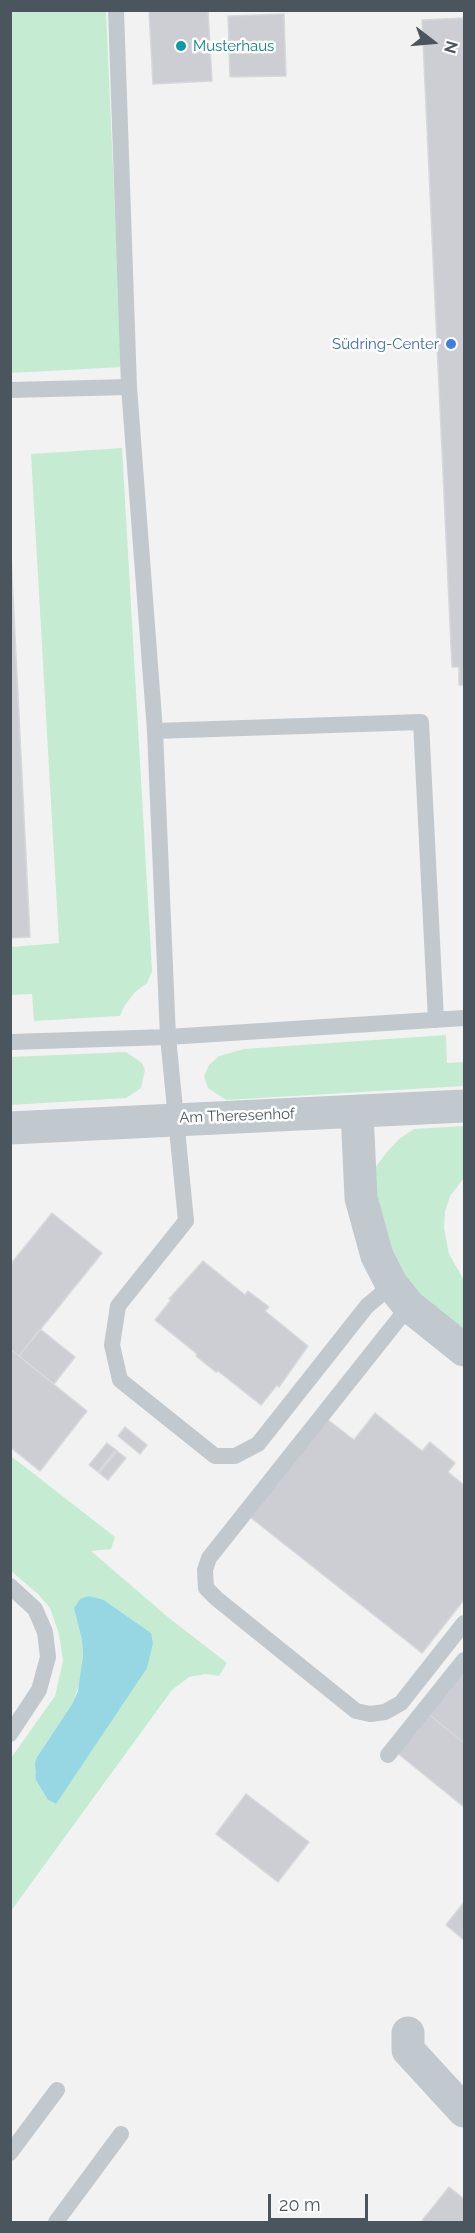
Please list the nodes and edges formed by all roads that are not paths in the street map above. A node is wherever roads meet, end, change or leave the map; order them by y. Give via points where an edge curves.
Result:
1 (116, 10) edge
2 (129, 387) junction
3 (10, 390) edge
4 (155, 731) junction
5 (465, 1018) edge
6 (436, 1020) junction
7 (168, 1037) junction
8 (10, 1042) edge
9 (465, 1106) edge
10 (357, 1112) junction
11 (174, 1119) junction
12 (10, 1128) edge
13 (401, 1295) junction
14 (465, 1350) edge
15 (10, 1586) edge
16 (465, 1623) edge
17 (465, 1660) edge
18 (10, 1734) edge
19 (388, 1755) dead end
20 (408, 2033) dead end
21 (57, 2090) dead end
22 (465, 2111) edge
23 (121, 2134) dead end
24 (10, 2153) edge
25 (56, 2223) edge

1 - 2 lane
2 - 3 lane
2 - 4 lane
4 - 6 lane via 421,722
4 - 7 lane
5 - 6 lane
6 - 7 lane
7 - 8 lane
7 - 11 lane
9 - 10 street, Am Theresenhof
10 - 11 street, Am Theresenhof
10 - 13 street via 361,1197 377,1256
11 - 12 street, Am Theresenhof
11 - 13 lane via 186,1221 118,1306 112,1345 120,1380 215,1456 235,1456 258,1444 367,1306
13 - 14 street
13 - 16 lane via 209,1558 206,1588 356,1711 370,1714 385,1712 401,1703
15 - 18 lane via 35,1609 45,1632 48,1658 39,1690
17 - 19 lane
20 - 22 street via 408,2050
21 - 24 lane
23 - 25 lane

